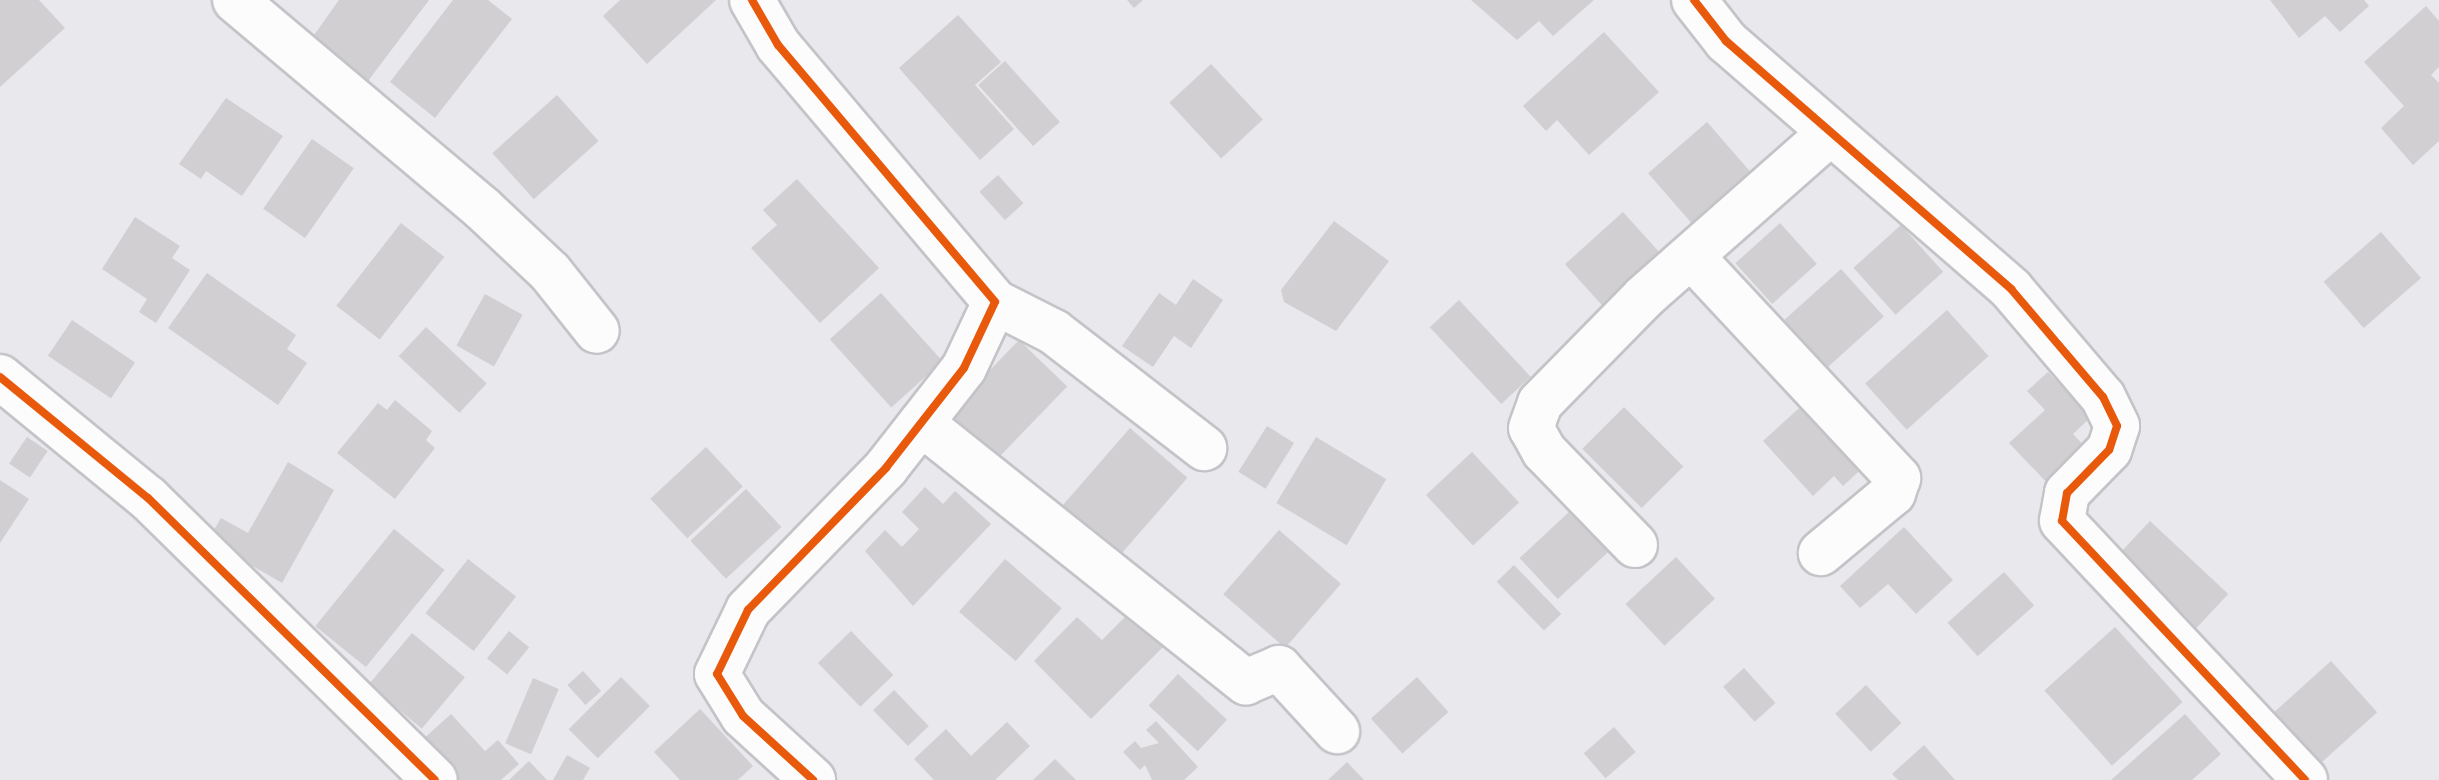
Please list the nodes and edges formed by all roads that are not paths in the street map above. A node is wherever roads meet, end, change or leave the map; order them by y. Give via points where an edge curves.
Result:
1 (235, 0) edge
2 (752, 0) edge
3 (1694, 0) edge
4 (1830, 133) junction
5 (1691, 256) junction
6 (995, 302) junction
7 (597, 331) dead end
8 (0, 377) edge
9 (921, 423) junction
10 (1204, 448) dead end
11 (1635, 545) dead end
12 (1821, 553) dead end
13 (1337, 731) dead end
14 (435, 780) edge
15 (813, 780) edge
16 (2305, 780) edge

1 - 7 street via 482,208 550,272
2 - 6 street via 778,45
3 - 4 street via 1726,41
4 - 5 street
4 - 16 street via 2011,289 2103,397 2117,426 2067,493 2062,521
5 - 11 street via 1574,365 1540,403 1531,428
5 - 12 street via 1898,478 1893,493
6 - 9 street via 964,368
6 - 10 street via 1054,332
8 - 14 street via 148,498
9 - 13 street via 1246,682 1279,668
9 - 15 street via 748,610 717,674 743,716

